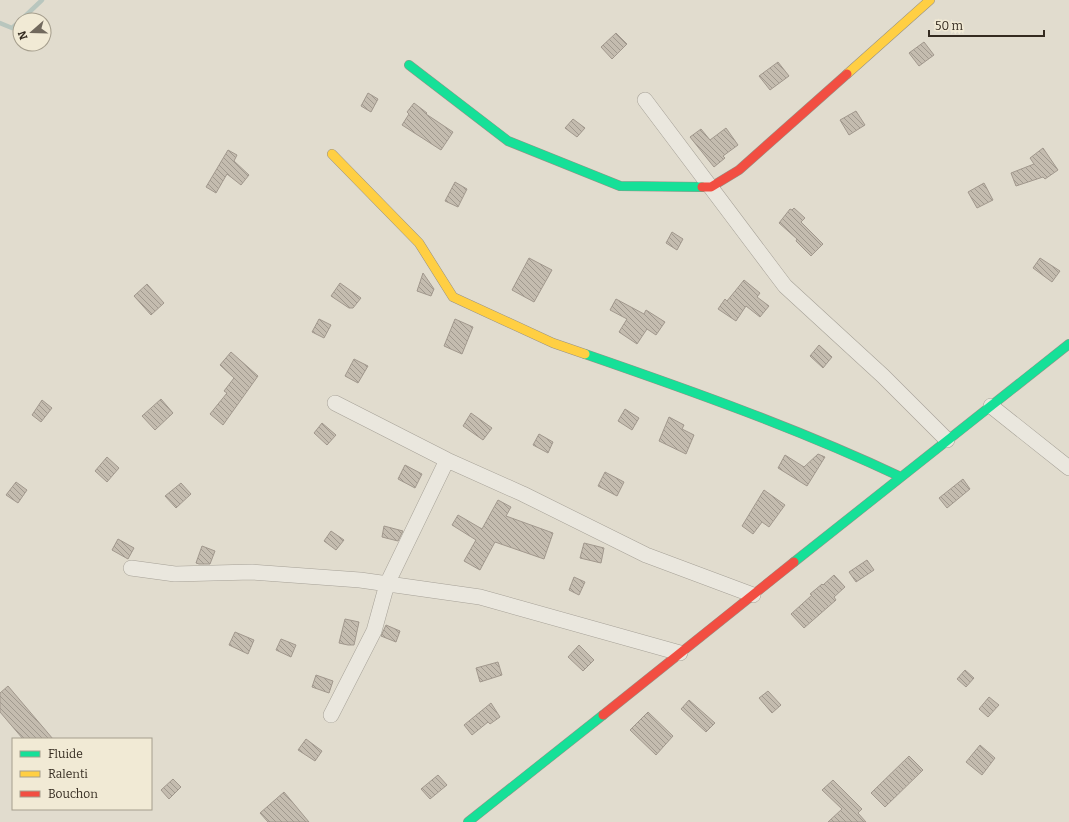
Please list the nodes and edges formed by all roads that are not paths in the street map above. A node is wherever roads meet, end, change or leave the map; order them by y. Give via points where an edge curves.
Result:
1 (930, 0) edge
2 (409, 65) dead end
3 (645, 100) dead end
4 (332, 154) dead end
5 (711, 187) junction
6 (1069, 344) edge
7 (335, 403) dead end
8 (991, 406) junction
9 (947, 440) junction
10 (447, 460) junction
11 (1069, 468) edge
12 (901, 477) junction
13 (131, 568) dead end
14 (387, 584) junction
15 (753, 595) junction
16 (680, 653) junction
17 (331, 716) dead end
18 (468, 822) edge

1 - 5 street via 739,170
2 - 5 street via 508,141 620,186
3 - 5 street
4 - 12 street via 419,243 454,297 553,343 691,391 854,455
5 - 9 street via 785,286 883,376
6 - 8 street
7 - 10 street
8 - 9 street
8 - 11 street
9 - 12 street
10 - 14 street
10 - 15 street via 523,494 646,555
12 - 15 street
13 - 14 street via 174,574 252,572
14 - 16 street via 480,596
14 - 17 street via 374,631
15 - 16 street
16 - 18 street

